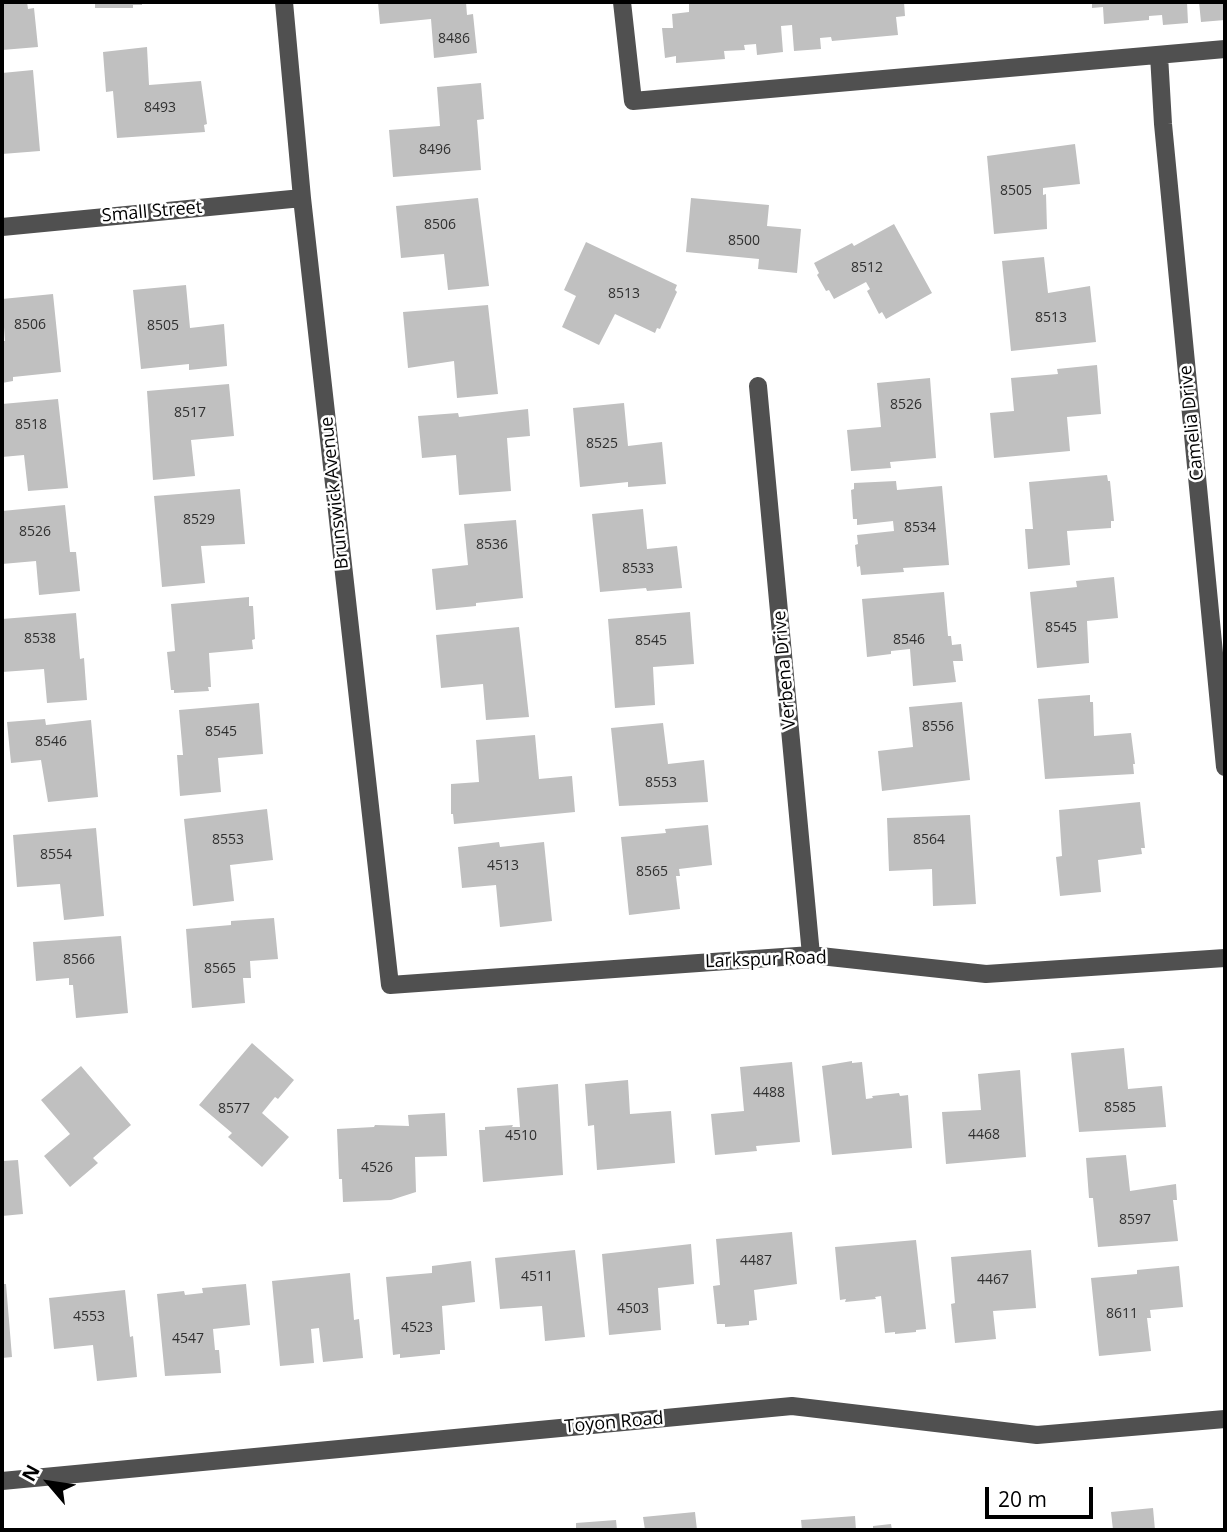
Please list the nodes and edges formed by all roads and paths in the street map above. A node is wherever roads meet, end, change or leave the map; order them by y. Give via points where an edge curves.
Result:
1 (284, 2) edge
2 (622, 2) edge
3 (1225, 49) edge
4 (1159, 55) junction
5 (302, 198) junction
6 (2, 227) edge
7 (758, 386) dead end
8 (1225, 767) edge
9 (811, 955) junction
10 (1225, 958) edge
11 (390, 985) joint
12 (1225, 1419) edge
13 (2, 1481) edge

1 - 5 street, Brunswick Avenue
2 - 4 street via 633,101
3 - 4 street
4 - 8 street, Camelia Drive
5 - 6 street, Small Street
5 - 11 street, Brunswick Avenue
7 - 9 street, Verbena Drive
9 - 10 street, Larkspur Road via 986,974
9 - 11 street, Larkspur Road
12 - 13 street, Toyon Road via 1037,1435 792,1406

